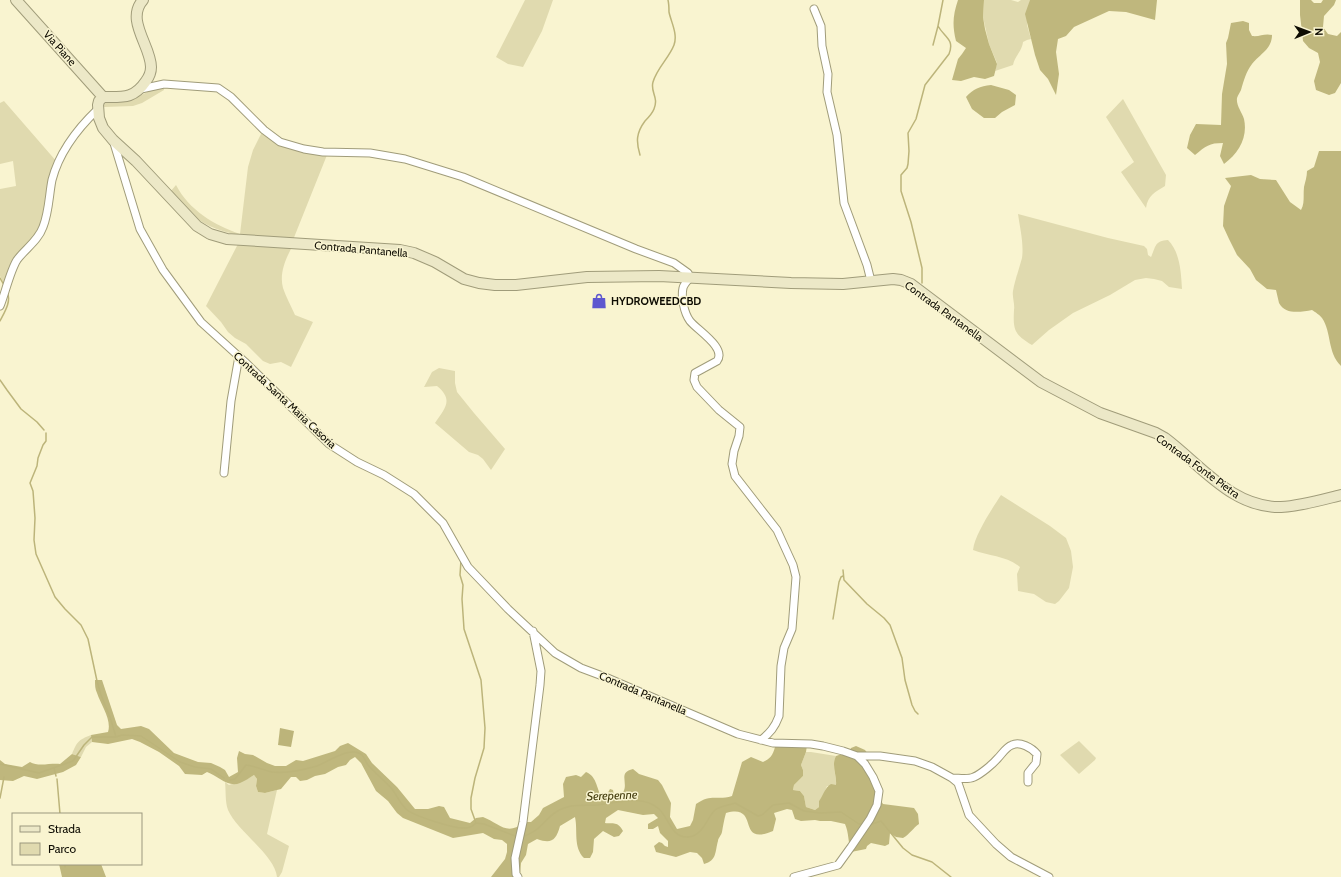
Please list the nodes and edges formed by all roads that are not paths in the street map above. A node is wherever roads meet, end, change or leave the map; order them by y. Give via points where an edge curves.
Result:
1 (16, 0) edge
2 (143, 0) edge
3 (814, 10) dead end
4 (141, 89) junction
5 (103, 97) junction
6 (98, 109) junction
7 (113, 140) junction
8 (690, 278) junction
9 (871, 281) junction
10 (0, 306) edge
11 (239, 356) junction
12 (1041, 382) joint
13 (224, 473) dead end
14 (1341, 495) edge
15 (532, 631) junction
16 (762, 740) junction
17 (856, 756) junction
18 (952, 778) junction
19 (1028, 782) dead end
20 (518, 877) edge
21 (794, 877) edge
22 (1049, 877) edge

1 - 5 street, Via Piane
2 - 4 street via 139,4 137,22 151,68 149,77
3 - 9 street via 821,26 828,74 827,92 837,135 844,203
4 - 5 street via 123,97
4 - 8 street via 164,84 218,88 280,142 323,152 370,153 405,159 463,177 636,250 674,263 688,273
5 - 6 street via 99,101
6 - 7 street, Contrada Pantanella via 103,128
6 - 10 street via 75,134 55,170 43,229 16,262
7 - 8 street, Contrada Pantanella via 197,226 226,239 400,250 435,262 464,279 495,285 587,277
7 - 11 street, Contrada Santa Maria Casoria via 140,229 163,270 201,322
8 - 9 street, Contrada Pantanella via 835,284
8 - 16 street via 683,287 685,310 689,320 715,345 720,355 717,361 695,373 694,380 697,387 719,410 740,427 732,464 735,476 778,530 796,577 792,630 784,648 781,666 779,716 776,724
9 - 12 street, Contrada Pantanella via 893,279 911,284
11 - 13 street via 231,401
11 - 15 street, Contrada Santa Maria Casoria via 329,444 414,494 443,523 468,568
12 - 14 street, Contrada Fonte Pietra via 1100,413 1165,438 1217,483 1247,501 1279,507
15 - 16 street, Contrada Pantanella via 555,653 581,668 738,734
15 - 20 street via 541,671 523,822 516,858
16 - 17 street, Contrada Pantanella via 773,743 812,744
17 - 18 street via 880,756 915,761
17 - 21 street via 865,764 879,791 877,805 870,819 838,865
18 - 19 street via 973,778 997,760 1008,747 1022,744 1037,754 1036,763 1028,773
18 - 22 street via 958,783 969,815 996,844 1011,857

